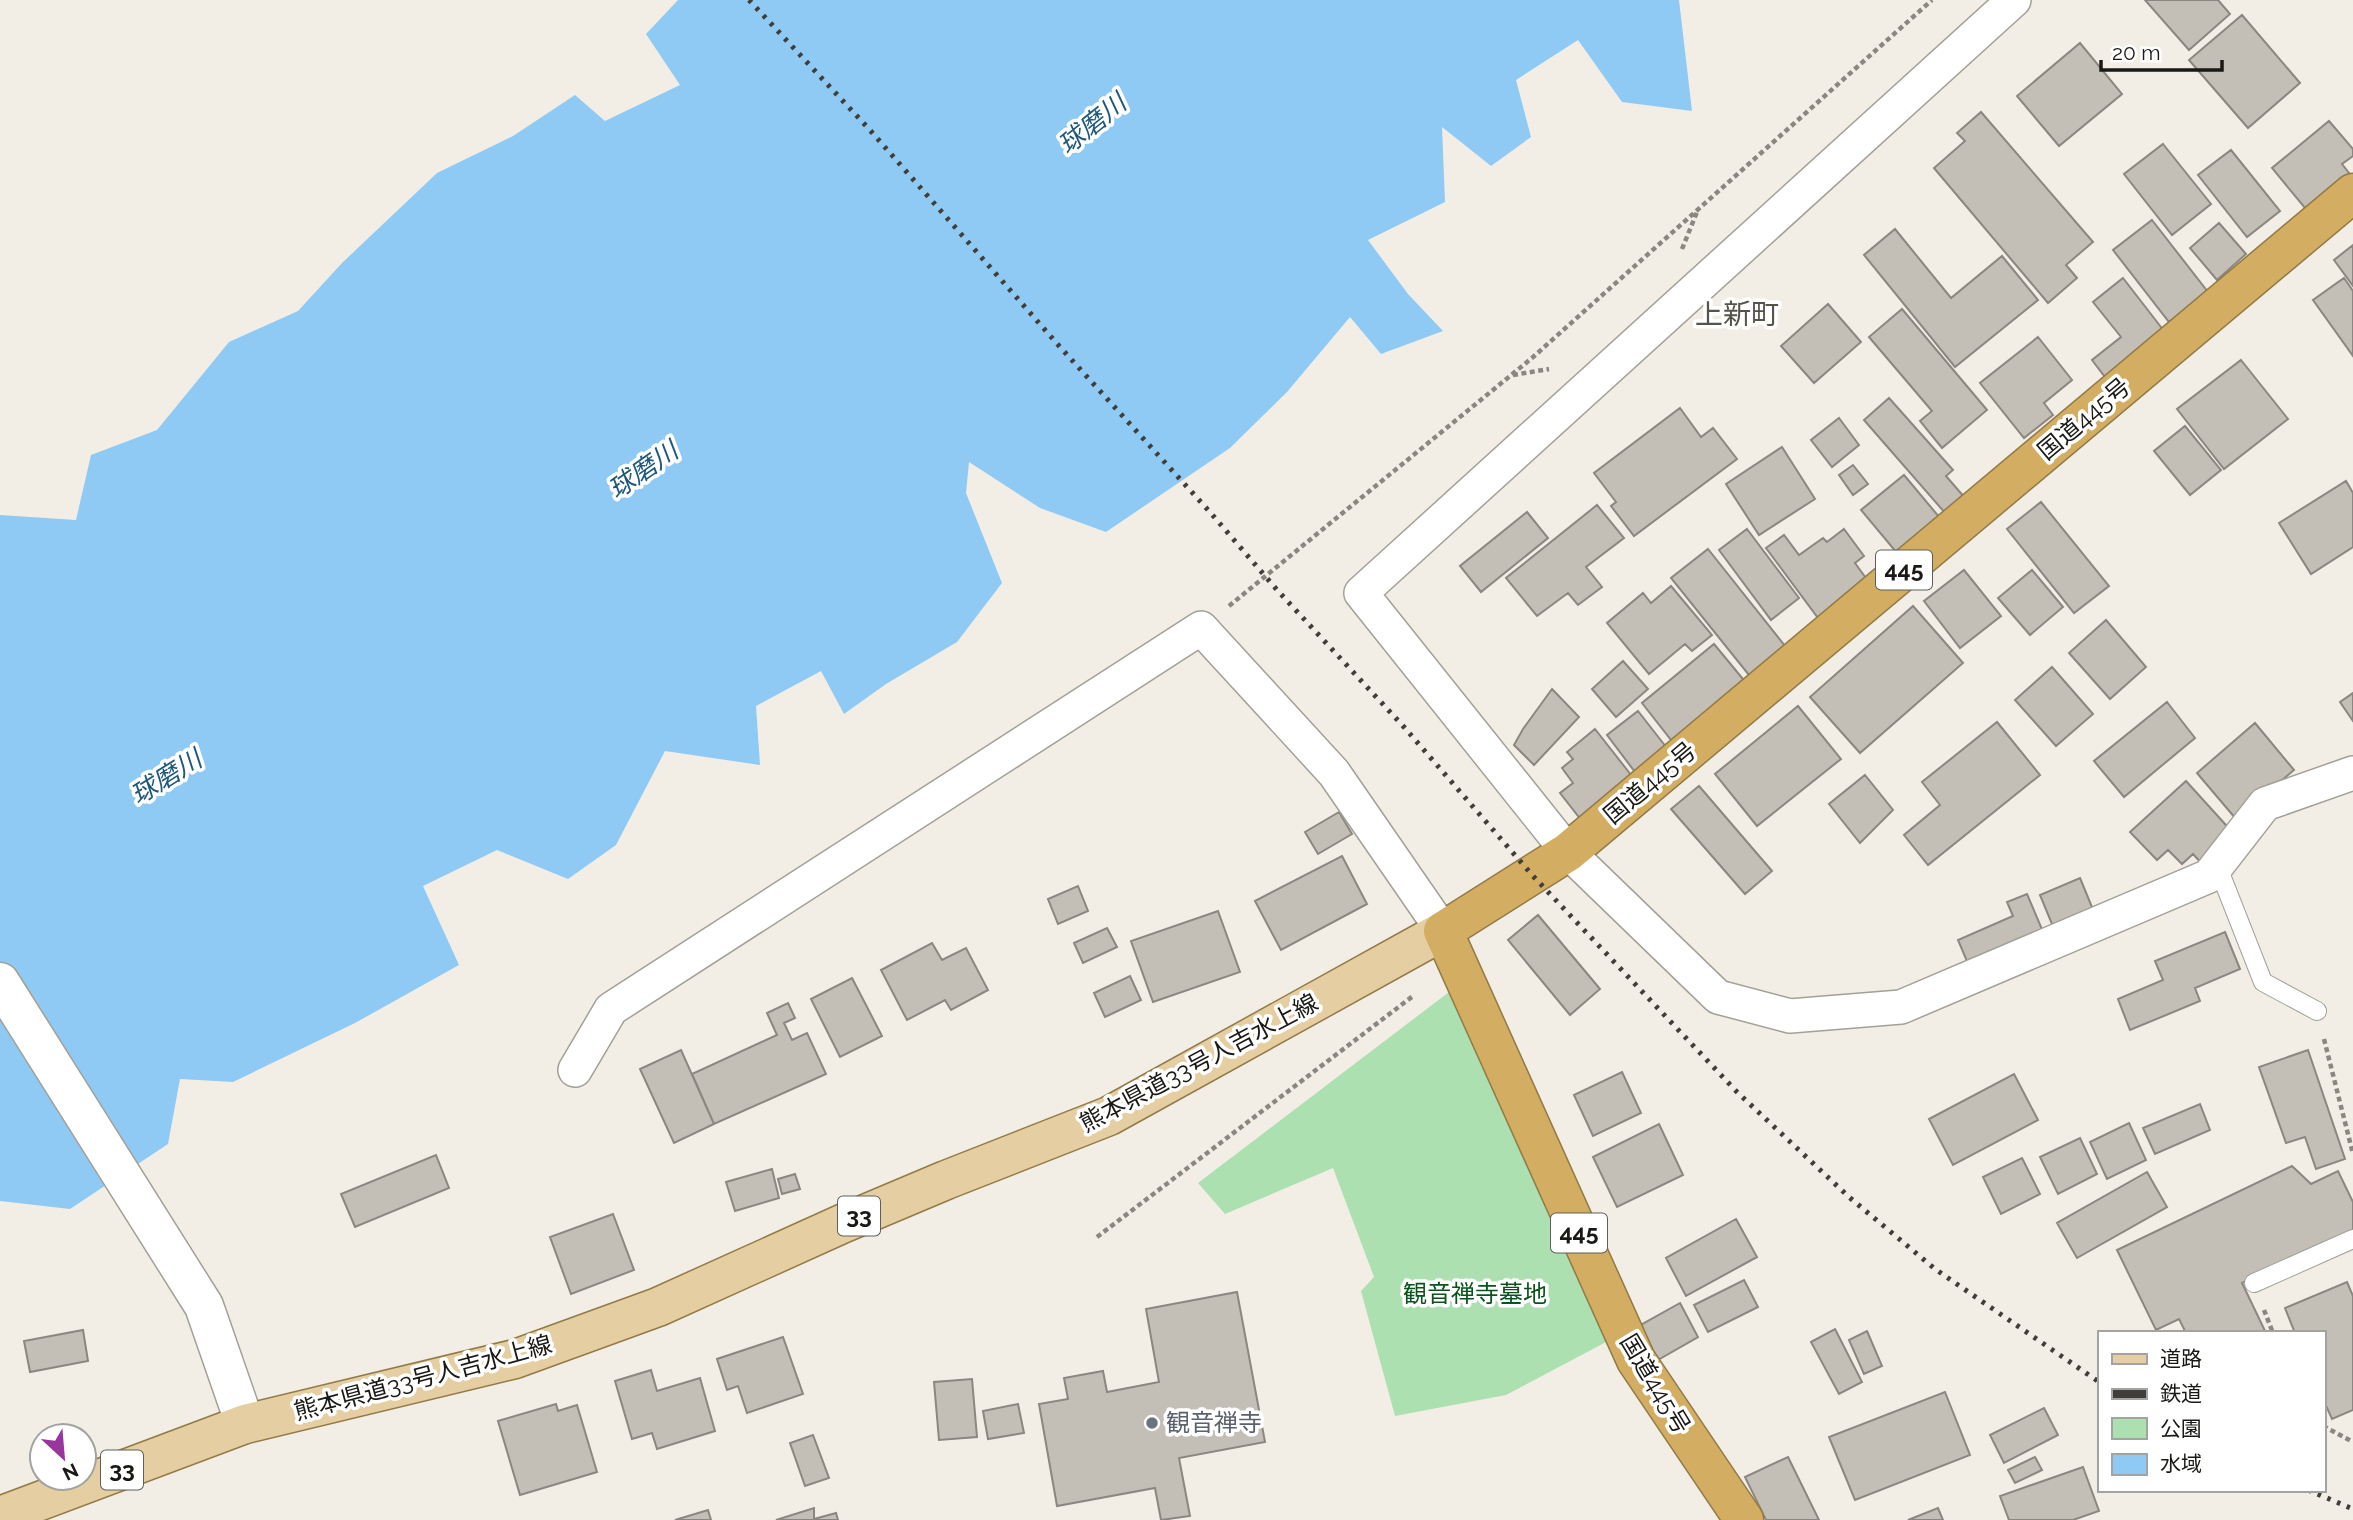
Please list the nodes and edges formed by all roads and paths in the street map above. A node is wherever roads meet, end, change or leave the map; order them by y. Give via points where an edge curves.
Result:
1 (1932, 0) edge
2 (2014, 0) edge
3 (2353, 193) edge
4 (1201, 628) junction
5 (2353, 773) edge
6 (1568, 852) junction
7 (2217, 865) junction
8 (1450, 946) junction
9 (0, 982) edge
10 (2317, 1011) joint
11 (575, 1070) dead end
12 (2353, 1154) edge
13 (1097, 1237) dead end
14 (2353, 1239) edge
15 (2254, 1283) dead end
16 (245, 1424) junction
17 (2325, 1427) edge
18 (2353, 1443) edge
19 (0, 1516) edge
20 (1744, 1520) edge

1 - 4 path via 1532,358
2 - 6 street via 1361,593
3 - 6 highway, 国道445号 / 445
4 - 8 street via 1334,773
4 - 11 street via 611,1009
5 - 7 street via 2265,804
6 - 7 street via 1718,998 1790,1016 1901,1007 2209,876
6 - 8 highway, 国道445号 / 445
7 - 10 lane via 2263,982
8 - 13 path
8 - 16 main road, 熊本県道33号人吉水上線 / 33 via 1109,1115 844,1223 658,1307 515,1359
8 - 20 highway, 国道445号 / 445 via 1636,1360
9 - 16 main road via 204,1306
10 - 12 path
14 - 15 lane
16 - 19 main road, 熊本県道33号人吉水上線 / 33
17 - 18 path

